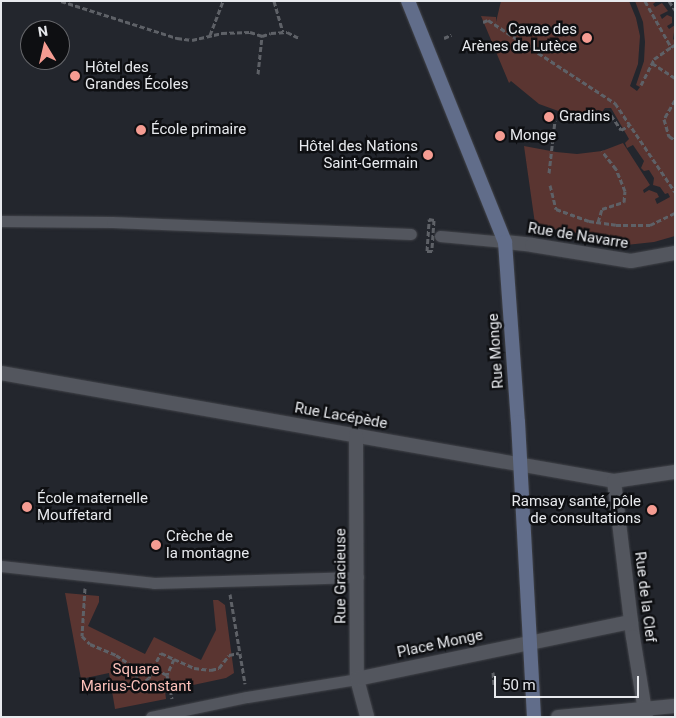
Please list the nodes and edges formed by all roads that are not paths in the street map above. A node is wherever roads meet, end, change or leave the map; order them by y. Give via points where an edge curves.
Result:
1 (408, 1) edge
2 (1, 221) edge
3 (411, 234) dead end
4 (440, 236) dead end
5 (505, 242) junction
6 (675, 253) edge
7 (1, 373) edge
8 (356, 435) junction
9 (521, 463) junction
10 (675, 472) edge
11 (614, 481) junction
12 (1, 566) edge
13 (358, 577) junction
14 (631, 622) junction
15 (530, 643) junction
16 (357, 679) junction
17 (675, 706) edge
18 (645, 712) edge
19 (151, 717) edge
20 (366, 717) edge
21 (534, 717) edge
22 (558, 717) edge

1 - 5 main road, Rue Monge
2 - 3 street via 112,222
4 - 5 street
5 - 6 street, Rue de Navarre via 631,261
5 - 9 main road, Rue Monge
7 - 8 street, Rue Lacépède
8 - 9 street, Rue Lacépède
8 - 13 street, Rue Gracieuse
9 - 11 street, Rue Lacépède
9 - 15 main road, Rue Monge
10 - 11 street, Rue Lacépède
11 - 14 street, Rue de la Clef
12 - 13 street via 154,583
13 - 16 street, Rue Gracieuse
14 - 15 street, Place Monge
14 - 18 street, Rue de la Clef
15 - 16 street, Place Monge
15 - 21 main road, Rue Monge
16 - 19 street
16 - 20 street, Rue Gracieuse
17 - 18 street
18 - 22 street

